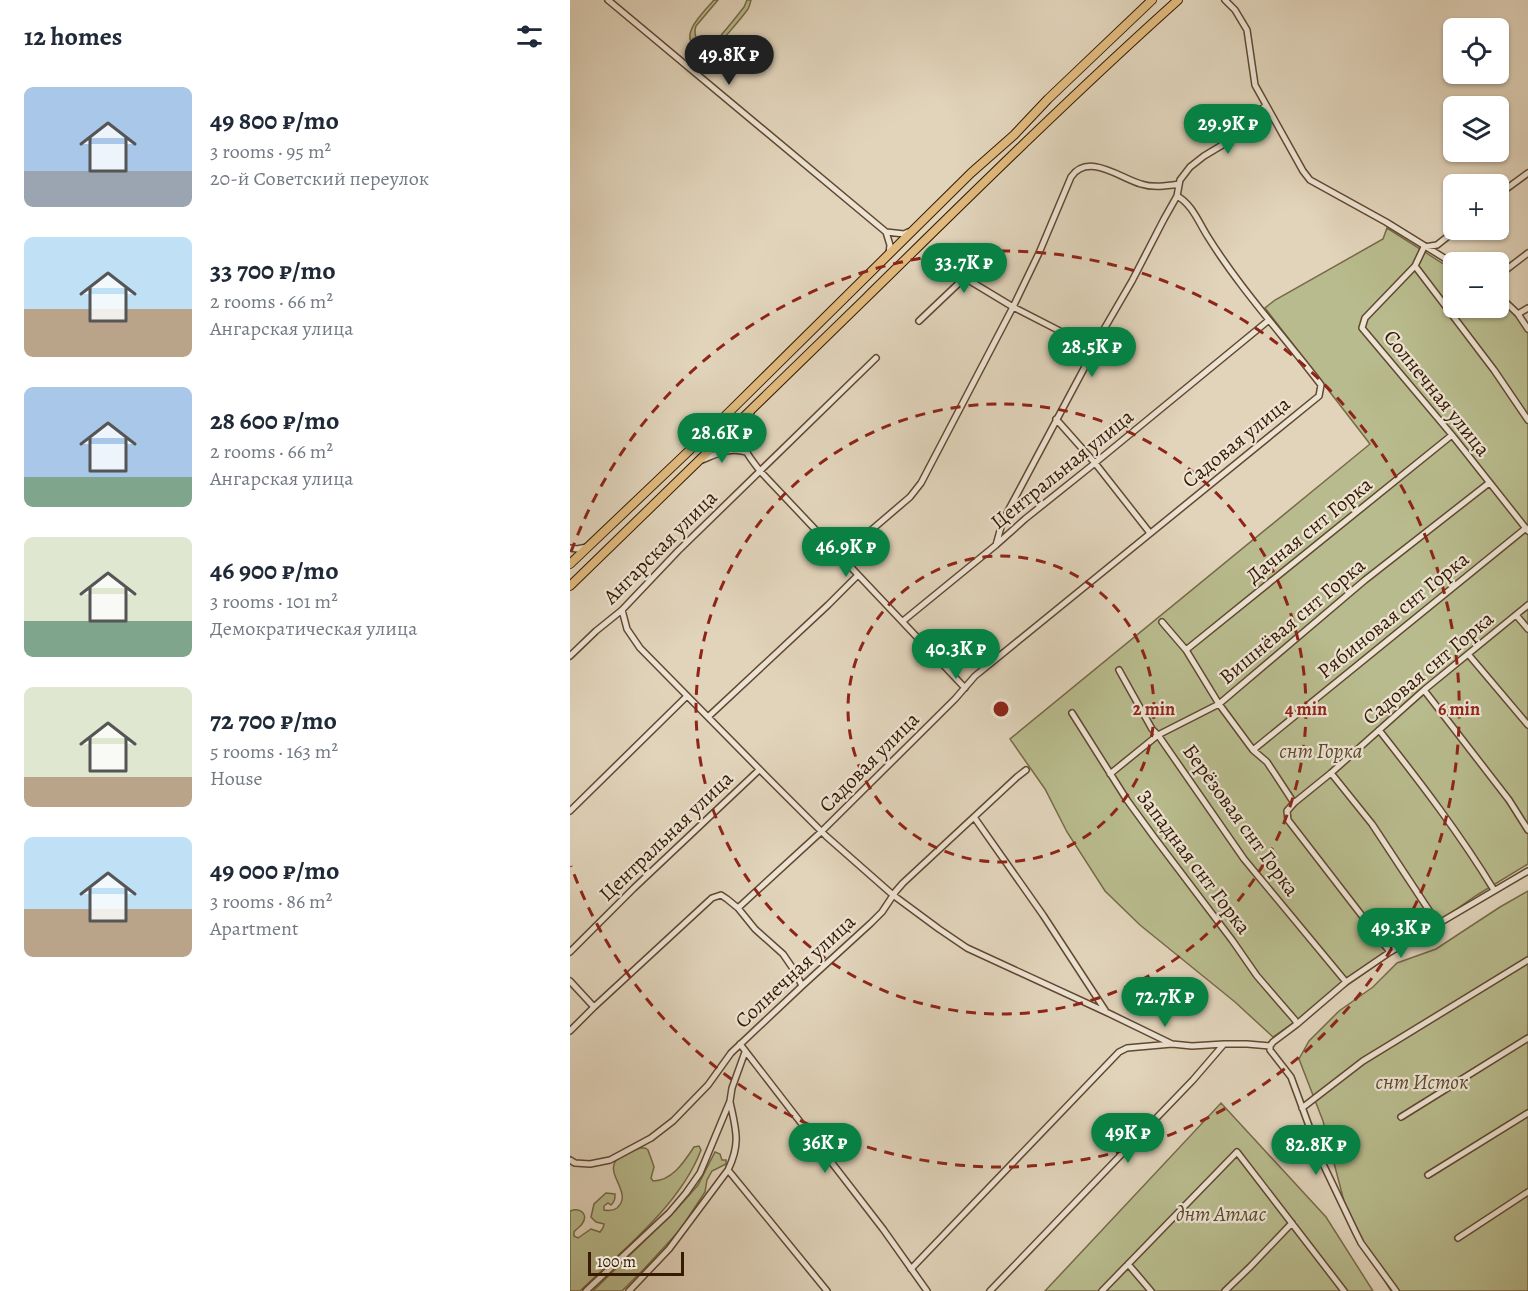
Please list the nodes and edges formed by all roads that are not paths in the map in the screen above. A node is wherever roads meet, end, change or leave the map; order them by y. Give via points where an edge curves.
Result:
1 (608, 0) edge
2 (1151, 0) edge
3 (1178, 0) edge
4 (1225, 0) edge
5 (1266, 105) junction
6 (1528, 172) edge
7 (1179, 184) junction
8 (1509, 187) edge
9 (1177, 196) junction
10 (912, 231) junction
11 (886, 232) junction
12 (1443, 240) edge
13 (1424, 247) junction
14 (1528, 253) edge
15 (889, 255) junction
16 (1443, 258) edge
17 (1415, 267) junction
18 (1509, 268) edge
19 (1509, 305) edge
20 (1013, 307) junction
21 (1528, 308) edge
22 (1518, 314) junction
23 (1269, 320) junction
24 (920, 321) dead end
25 (1528, 329) edge
26 (1093, 348) junction
27 (876, 358) dead end
28 (752, 409) junction
29 (1056, 419) junction
30 (1528, 420) edge
31 (1452, 435) junction
32 (746, 452) junction
33 (699, 461) junction
34 (1095, 463) junction
35 (760, 471) junction
36 (1489, 483) junction
37 (1527, 530) edge
38 (1150, 533) junction
39 (996, 545) junction
40 (589, 546) junction
41 (570, 548) edge
42 (841, 556) junction
43 (570, 564) edge
44 (858, 575) junction
45 (570, 586) edge
46 (1528, 605) edge
47 (622, 610) junction
48 (1516, 615) junction
49 (903, 621) junction
50 (1162, 622) dead end
51 (1528, 629) edge
52 (1186, 650) junction
53 (1468, 654) junction
54 (570, 656) edge
55 (1119, 670) dead end
56 (965, 688) junction
57 (1424, 690) junction
58 (687, 696) junction
59 (1219, 704) junction
60 (1072, 713) dead end
61 (708, 717) junction
62 (1528, 725) edge
63 (1379, 730) junction
64 (1158, 735) junction
65 (1253, 750) junction
66 (759, 770) junction
67 (1026, 770) dead end
68 (1331, 773) junction
69 (1110, 774) junction
70 (1294, 803) junction
71 (570, 811) edge
72 (974, 817) junction
73 (1528, 830) edge
74 (822, 831) junction
75 (1528, 871) edge
76 (1494, 890) junction
77 (893, 895) junction
78 (738, 908) junction
79 (1438, 924) junction
80 (570, 952) edge
81 (1390, 952) junction
82 (1528, 960) edge
83 (570, 981) edge
84 (1346, 982) junction
85 (802, 986) junction
86 (594, 1007) junction
87 (1106, 1012) junction
88 (1297, 1024) junction
89 (570, 1031) edge
90 (1528, 1038) edge
91 (740, 1044) junction
92 (1172, 1044) junction
93 (1224, 1044) junction
94 (1270, 1046) junction
95 (745, 1052) junction
96 (730, 1101) junction
97 (1302, 1108) junction
98 (1528, 1113) edge
99 (1401, 1117) dead end
100 (570, 1160) edge
101 (728, 1170) junction
102 (1428, 1175) dead end
103 (1528, 1191) edge
104 (1292, 1223) junction
105 (1458, 1238) dead end
106 (1128, 1264) junction
107 (911, 1269) junction
108 (1342, 1290) edge
109 (586, 1291) edge
110 (629, 1291) edge
111 (827, 1291) edge
112 (927, 1291) edge
113 (990, 1291) edge
114 (1102, 1291) edge
115 (1151, 1291) edge
116 (1225, 1291) edge
117 (1396, 1291) edge

1 - 11 street
2 - 10 main road
3 - 28 main road
4 - 5 street via 1247,30 1256,85
5 - 7 street via 1224,144 1190,167
5 - 13 street via 1310,180
6 - 8 street
7 - 9 street
7 - 20 street via 1145,185 1093,166 1077,170
9 - 23 street, Садовая улица via 1187,203
9 - 26 street
10 - 11 street
10 - 15 main road
11 - 15 street
12 - 13 street
13 - 16 street
13 - 17 street, Солнечная улица
14 - 18 street
15 - 40 main road
17 - 30 street
17 - 31 street, Солнечная улица via 1365,318 1362,328
19 - 22 street
20 - 24 street via 963,281
20 - 26 street
20 - 42 street via 921,483
21 - 22 street
22 - 25 street
23 - 34 street, Центральная улица
23 - 38 street, Садовая улица via 1321,385 1320,395
26 - 29 street
27 - 35 street, Ангарская улица
28 - 32 street via 743,437
28 - 33 main road
29 - 34 street
29 - 39 street via 1008,511
31 - 36 street, Солнечная улица
31 - 52 street, Дачная снт Горка
32 - 33 street via 727,450
32 - 35 street
33 - 45 main road
34 - 38 street
34 - 39 street, Центральная улица
35 - 42 street
35 - 47 street, Ангарская улица
36 - 37 street, Солнечная улица
36 - 59 street, Вишнёвая снт Горка via 1365,580
37 - 65 street, Рябиновая снт Горка
38 - 56 street, Садовая улица
39 - 49 street, Центральная улица
40 - 41 street
40 - 43 main road
42 - 44 street
44 - 49 street
44 - 61 street
46 - 48 street, Садовая снт Горка
47 - 54 street, Ангарская улица
47 - 58 street via 630,636
48 - 51 street
48 - 53 street, Садовая снт Горка
49 - 56 street
50 - 52 street
52 - 59 street
53 - 57 street, Садовая снт Горка
53 - 62 street
55 - 64 street, Берёзовая снт Горка
56 - 74 street, Садовая улица
57 - 63 street, Садовая снт Горка
57 - 73 street
58 - 61 street
58 - 71 street
59 - 64 street, Вишнёвая снт Горка
59 - 65 street
60 - 69 street, Западная снт Горка
61 - 66 street
63 - 68 street, Садовая снт Горка
63 - 76 street via 1436,803
64 - 69 street, Вишнёвая снт Горка
64 - 84 street, Берёзовая снт Горка via 1244,859
65 - 70 street via 1267,762
66 - 74 street
66 - 80 street, Центральная улица
67 - 72 street, Солнечная улица
68 - 70 street, Садовая снт Горка
68 - 79 street via 1372,824
69 - 88 street, Западная снт Горка via 1257,976
70 - 81 street via 1287,811 1288,820
72 - 77 street, Солнечная улица
72 - 87 street
74 - 77 street
74 - 78 street, Садовая улица
75 - 76 street
76 - 79 street
77 - 85 street, Солнечная улица via 882,912
77 - 87 street via 967,948
78 - 85 street via 783,954
78 - 86 street via 721,895 712,898
79 - 81 street
81 - 84 street
82 - 97 street via 1363,1061
83 - 86 street
84 - 88 street
85 - 91 street, Солнечная улица
86 - 89 street
87 - 92 street
88 - 94 street
90 - 99 street
91 - 95 street
91 - 100 street, Солнечная улица via 694,1100 651,1138 610,1160 590,1164
92 - 93 street
92 - 107 street via 1119,1052
93 - 94 street
93 - 113 street
94 - 97 street via 1291,1077
95 - 96 street
95 - 107 street
96 - 101 street via 737,1144
96 - 109 street via 700,1173 686,1193
97 - 117 street via 1323,1164 1361,1243
98 - 102 street
101 - 110 street via 669,1249
101 - 111 street
103 - 105 street
104 - 106 street via 1237,1152
104 - 108 street
104 - 116 street
106 - 114 street
106 - 115 street
107 - 112 street

